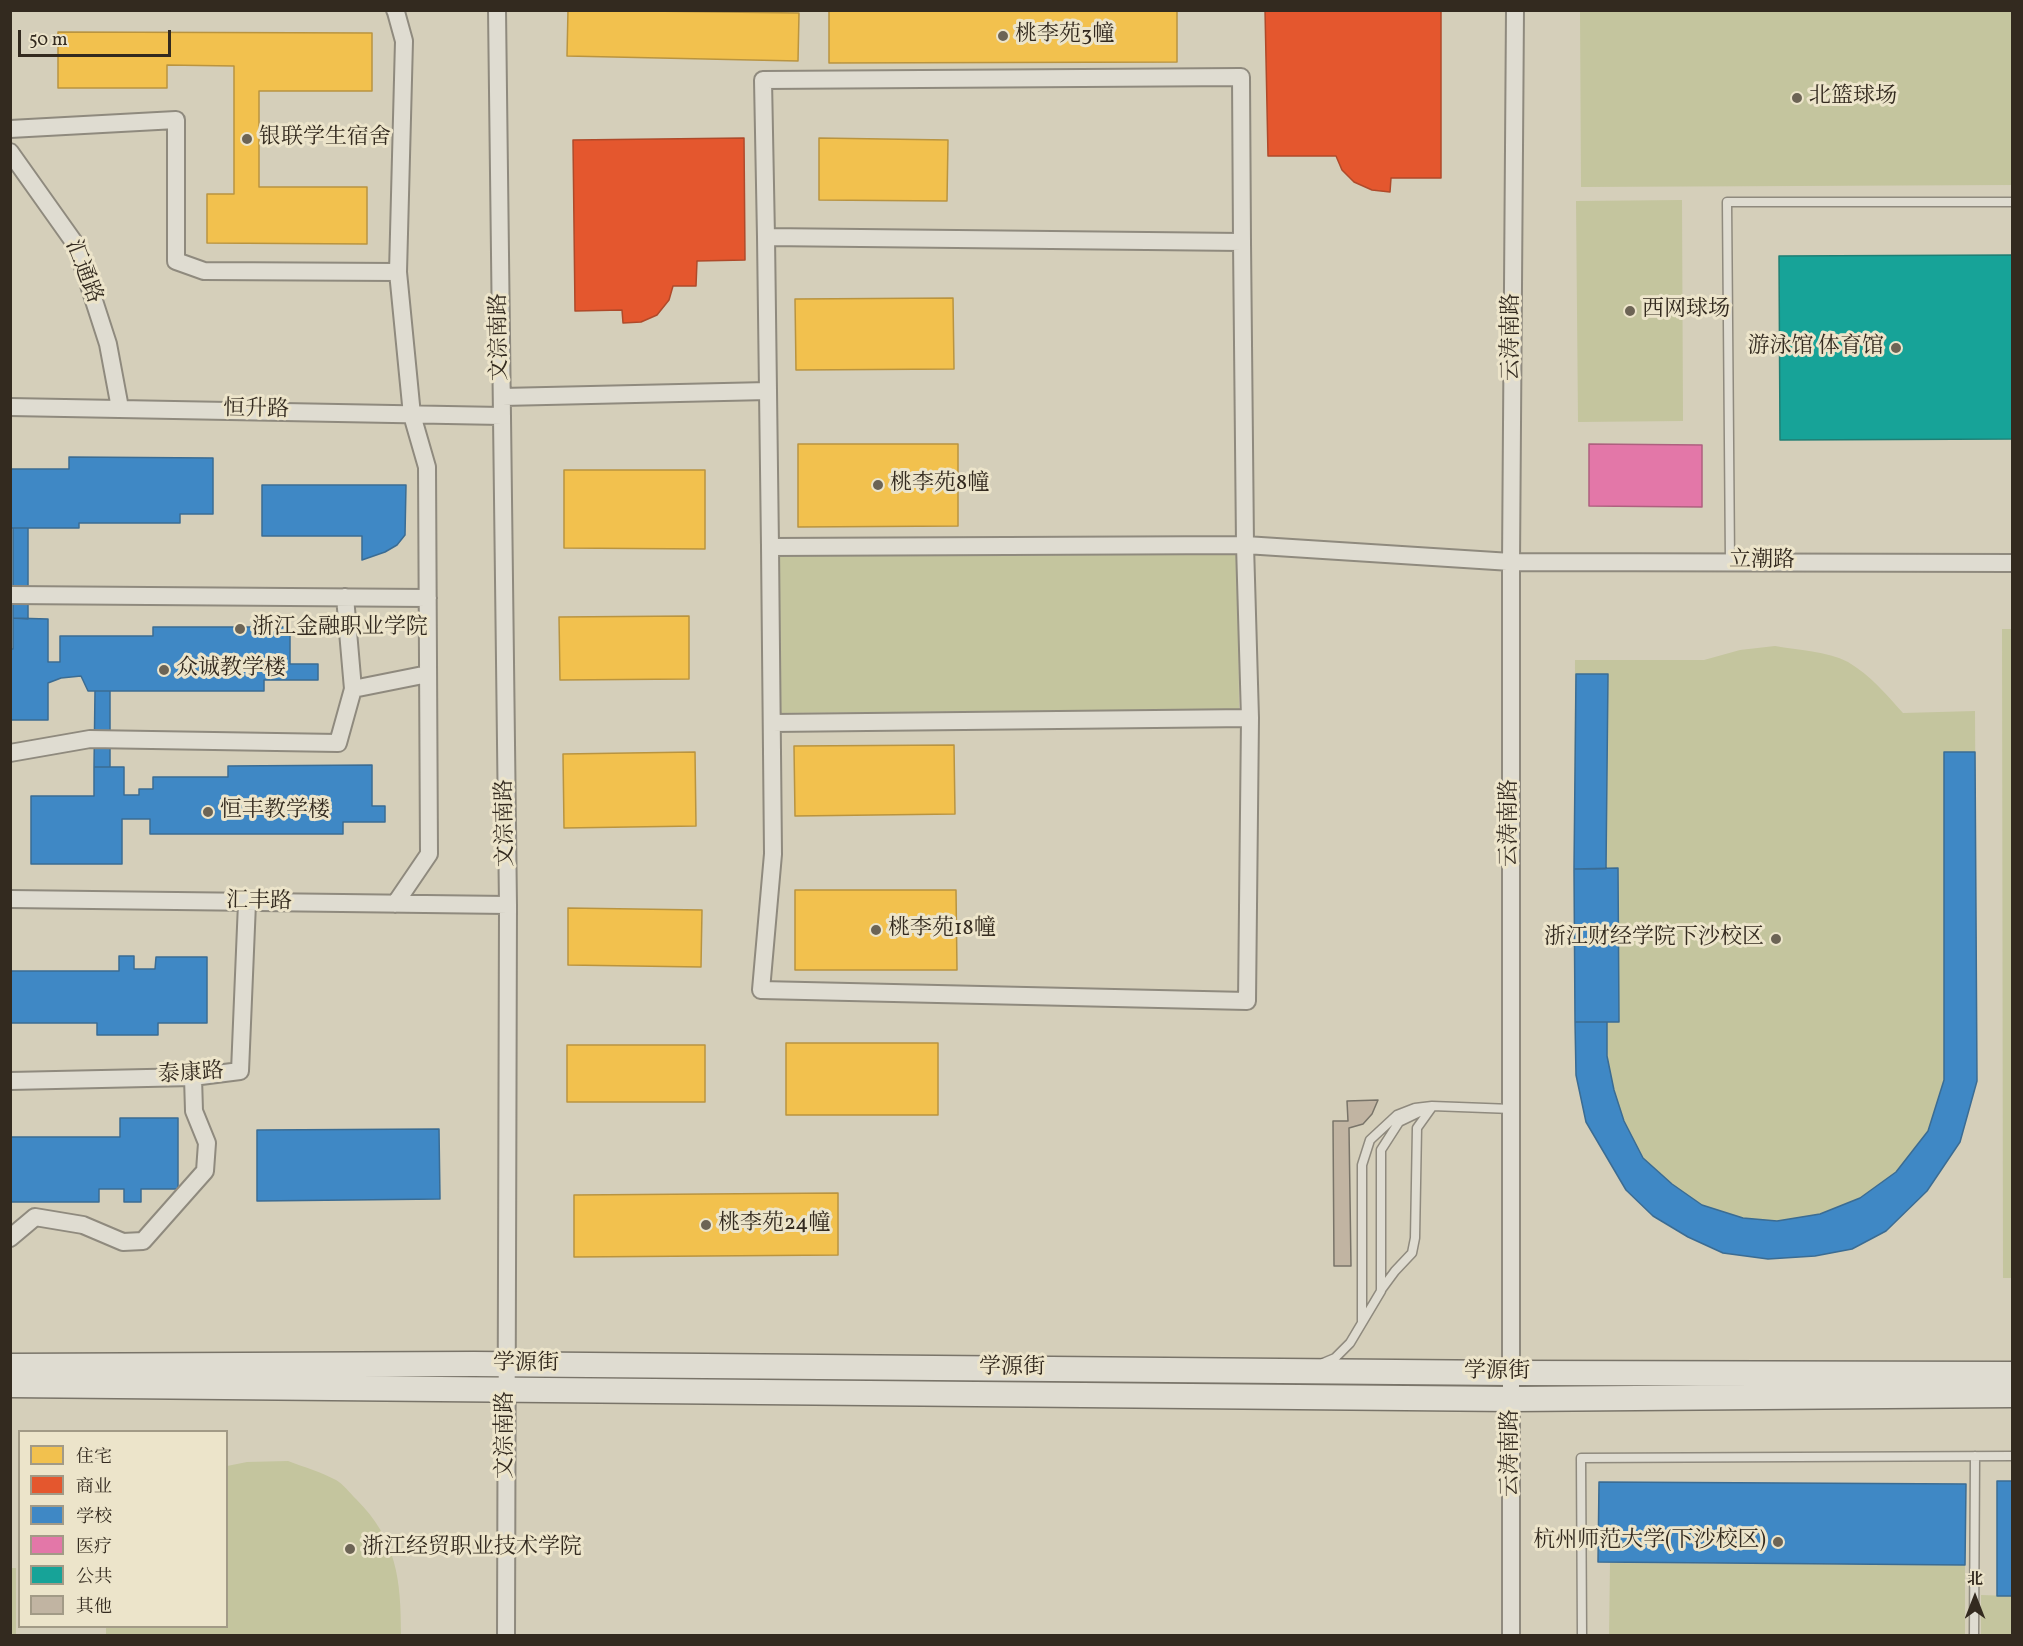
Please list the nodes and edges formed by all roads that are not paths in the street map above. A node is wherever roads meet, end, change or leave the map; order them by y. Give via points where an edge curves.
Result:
1 (394, 10) edge
2 (497, 10) edge
3 (1515, 10) edge
4 (10, 129) edge
5 (10, 152) edge
6 (2013, 202) edge
7 (766, 237) junction
8 (1242, 242) junction
9 (398, 272) junction
10 (768, 391) junction
11 (502, 397) junction
12 (10, 406) edge
13 (120, 408) junction
14 (412, 415) junction
15 (502, 416) junction
16 (1245, 545) junction
17 (770, 548) junction
18 (1511, 562) junction
19 (1730, 562) junction
20 (2013, 562) edge
21 (10, 595) edge
22 (345, 597) junction
23 (428, 598) junction
24 (428, 674) junction
25 (353, 689) junction
26 (1250, 718) junction
27 (772, 723) junction
28 (10, 753) edge
29 (10, 899) edge
30 (247, 903) junction
31 (395, 904) junction
32 (508, 905) junction
33 (193, 1077) junction
34 (10, 1081) edge
35 (1432, 1106) junction
36 (1512, 1109) junction
37 (10, 1238) edge
38 (1381, 1291) junction
39 (1362, 1322) junction
40 (507, 1365) junction
41 (10, 1366) edge
42 (1305, 1371) junction
43 (1512, 1373) junction
44 (2013, 1374) edge
45 (10, 1385) edge
46 (507, 1391) junction
47 (2013, 1395) edge
48 (1512, 1399) junction
49 (1975, 1456) junction
50 (2013, 1456) edge
51 (506, 1635) edge
52 (1511, 1635) edge
53 (1582, 1635) edge
54 (1974, 1635) edge

1 - 9 street via 404,41
2 - 11 street, 文淙南路
3 - 18 street, 云涛南路
4 - 9 street via 177,120 177,261 195,268
5 - 13 street, 汇通路 via 76,244 108,344
6 - 19 lane via 1727,202
7 - 8 street
7 - 8 street via 763,80 1240,77
7 - 10 street
8 - 16 street
9 - 14 street
10 - 11 street
10 - 17 street
11 - 15 street, 文淙南路
12 - 13 street, 恒升路
13 - 14 street, 恒升路
14 - 15 street, 恒升路
14 - 23 street via 427,467
15 - 32 street, 文淙南路
16 - 17 street, 立潮路
16 - 18 street, 立潮路
16 - 26 street
17 - 27 street
18 - 19 street, 立潮路
18 - 36 street, 云涛南路
19 - 20 street, 立潮路
21 - 22 street
22 - 23 street
22 - 25 street
23 - 24 street
24 - 25 street
24 - 31 street via 429,854
25 - 28 street via 338,743 90,738
26 - 27 street
26 - 27 street via 1247,1001 761,990 773,854
29 - 30 street, 汇丰路
30 - 31 street, 汇丰路
30 - 33 street, 泰康路 via 240,1071
31 - 32 street, 汇丰路
32 - 40 street, 文淙南路
33 - 34 street, 泰康路
33 - 37 street via 194,1111 207,1143 205,1171 143,1241 123,1242 83,1225 35,1217
35 - 36 lane
35 - 38 lane via 1417,1128 1412,1253
35 - 38 lane via 1399,1122 1381,1150
35 - 39 lane via 1397,1115 1370,1140 1362,1165
36 - 43 street, 云涛南路
38 - 39 lane
39 - 42 lane via 1335,1358
40 - 41 main road, 学源街
40 - 42 main road, 学源街
40 - 46 street, 文淙南路
42 - 43 main road, 学源街
43 - 44 main road, 学源街
43 - 48 street, 云涛南路
45 - 46 main road
46 - 48 main road
46 - 51 street, 文淙南路
47 - 48 main road
48 - 52 street, 云涛南路
49 - 50 lane
49 - 53 lane via 1581,1458
49 - 54 lane

